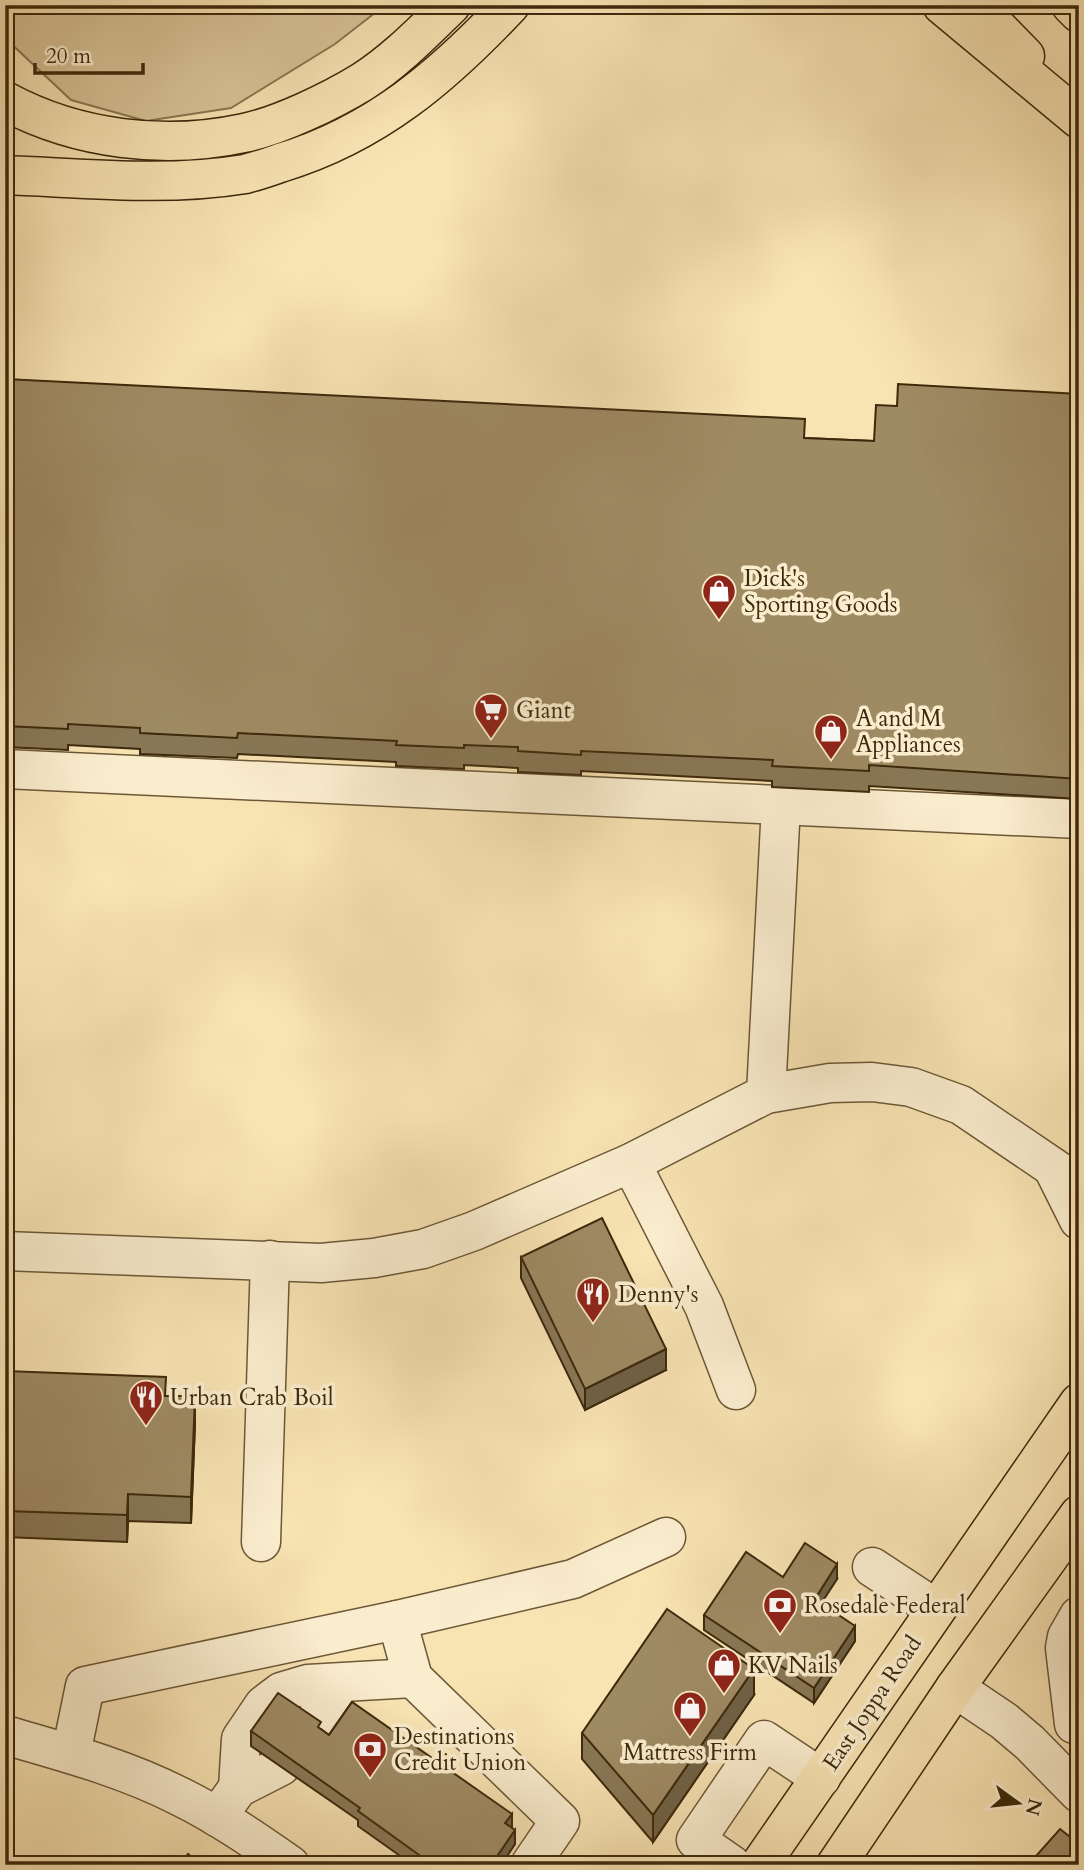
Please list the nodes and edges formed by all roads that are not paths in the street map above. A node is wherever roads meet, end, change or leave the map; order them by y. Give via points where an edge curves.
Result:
1 (451, 5) edge
2 (510, 5) edge
3 (942, 5) edge
4 (975, 5) edge
5 (1071, 5) edge
6 (1079, 13) edge
7 (5, 101) edge
8 (1079, 111) edge
9 (1079, 119) edge
10 (5, 175) edge
11 (5, 769) edge
12 (781, 805) junction
13 (1079, 819) edge
14 (766, 1094) junction
15 (631, 1163) junction
16 (1070, 1169) edge
17 (1079, 1220) edge
18 (5, 1251) edge
19 (271, 1260) junction
20 (1079, 1383) edge
21 (736, 1390) dead end
22 (1073, 1412) edge
23 (1079, 1515) edge
24 (666, 1537) dead end
25 (261, 1542) dead end
26 (872, 1567) dead end
27 (936, 1609) junction
28 (1079, 1616) edge
29 (397, 1620) junction
30 (413, 1678) junction
31 (340, 1684) junction
32 (955, 1688) junction
33 (1074, 1724) dead end
34 (309, 1728) edge
35 (5, 1735) edge
36 (71, 1754) junction
37 (281, 1766) edge
38 (821, 1778) junction
39 (1079, 1793) edge
40 (228, 1802) junction
41 (290, 1865) edge
42 (530, 1865) edge
43 (732, 1865) edge
44 (760, 1865) edge
45 (836, 1865) edge

1 - 7 main road via 362,81 293,116 245,133 187,140 117,139 64,126
2 - 10 main road via 429,84 382,118 291,160 247,173 200,179
3 - 9 main road
4 - 8 main road
5 - 6 main road
11 - 12 street
12 - 13 street
12 - 14 street
14 - 15 street
14 - 16 street via 830,1083 911,1087 961,1105 1021,1146
15 - 19 street via 423,1249 321,1263
15 - 21 street via 704,1306
16 - 17 street
18 - 19 street
19 - 25 street
20 - 22 street
22 - 27 main road, East Joppa Road
23 - 32 main road
24 - 29 street via 573,1579
26 - 27 street
27 - 38 main road, East Joppa Road
28 - 33 street via 1065,1648
29 - 30 street
29 - 36 street via 85,1686
30 - 31 street
30 - 42 street via 560,1821
31 - 34 street
31 - 40 street via 308,1684 281,1692 264,1705 241,1739
32 - 39 street via 1030,1743
32 - 45 main road
35 - 36 street
36 - 40 street via 178,1795
37 - 40 street
38 - 43 street via 764,1740 696,1840
38 - 44 main road, East Joppa Road
40 - 41 street

